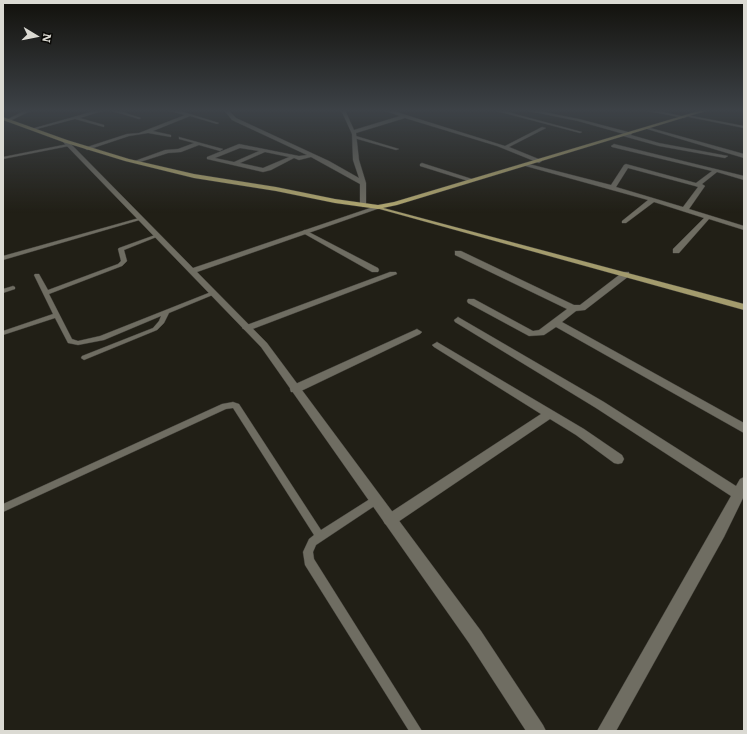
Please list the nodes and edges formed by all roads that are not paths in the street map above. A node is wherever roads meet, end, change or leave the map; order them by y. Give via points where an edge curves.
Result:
1 (61, 144) edge
2 (67, 144) edge
3 (71, 144) edge
4 (99, 144) edge
5 (196, 144) edge
6 (203, 144) edge
7 (289, 144) edge
8 (355, 144) edge
9 (382, 144) edge
10 (497, 144) edge
11 (511, 144) edge
12 (594, 144) edge
13 (661, 144) edge
14 (704, 144) edge
15 (614, 146) dead end
16 (506, 147) junction
17 (87, 148) junction
18 (220, 149) dead end
19 (397, 149) dead end
20 (265, 150) junction
21 (312, 155) junction
22 (294, 156) junction
23 (725, 156) dead end
24 (744, 156) edge
25 (3, 158) edge
26 (539, 161) junction
27 (135, 162) junction
28 (234, 164) junction
29 (422, 165) dead end
30 (525, 165) junction
31 (715, 170) junction
32 (744, 178) edge
33 (470, 180) junction
34 (363, 183) junction
35 (697, 185) junction
36 (613, 187) junction
37 (654, 200) junction
38 (363, 205) junction
39 (378, 207) junction
40 (685, 209) junction
41 (708, 217) junction
42 (141, 219) junction
43 (624, 222) dead end
44 (743, 227) edge
45 (306, 232) junction
46 (157, 236) junction
47 (676, 252) dead end
48 (458, 253) dead end
49 (3, 258) edge
50 (374, 270) dead end
51 (191, 271) junction
52 (393, 274) dead end
53 (626, 274) junction
54 (37, 275) dead end
55 (13, 288) dead end
56 (3, 291) edge
57 (46, 293) junction
58 (213, 293) junction
59 (471, 301) dead end
60 (744, 307) edge
61 (574, 308) junction
62 (166, 312) junction
63 (57, 315) junction
64 (458, 320) dead end
65 (557, 322) junction
66 (247, 328) junction
67 (417, 332) dead end
68 (3, 333) edge
69 (437, 345) dead end
70 (84, 358) dead end
71 (295, 389) junction
72 (549, 414) junction
73 (744, 428) edge
74 (618, 459) dead end
75 (741, 488) edge
76 (376, 500) junction
77 (3, 508) edge
78 (390, 520) junction
79 (320, 537) junction
80 (416, 731) edge
81 (537, 731) edge
82 (606, 731) edge

1 - 25 lane
2 - 42 street
3 - 17 highway
4 - 17 street
5 - 27 street
6 - 18 street
7 - 21 street
8 - 34 street via 356,160
9 - 19 lane
10 - 16 street
11 - 16 street
12 - 26 highway
13 - 23 street
14 - 24 street
15 - 31 street
16 - 26 street
17 - 27 highway
20 - 22 street
20 - 28 street
20 - 28 street via 239,146 209,158
21 - 22 street via 304,158
21 - 34 street
22 - 28 street via 263,170
26 - 30 highway
27 - 38 highway via 194,176
29 - 33 street
30 - 33 highway
30 - 36 street
31 - 32 street
31 - 35 street
33 - 39 highway
34 - 38 street
35 - 36 street via 626,166
35 - 40 street via 702,186
36 - 37 street
37 - 40 street
37 - 43 street
38 - 39 highway
39 - 45 street
39 - 53 main road
40 - 41 street
41 - 44 street
41 - 47 street
42 - 46 street
42 - 49 lane
45 - 50 street
45 - 51 street
46 - 51 street
46 - 57 lane via 121,249 124,261 120,266
48 - 61 street
51 - 58 street
52 - 66 street
53 - 60 main road
53 - 61 street via 582,308
54 - 57 lane
55 - 56 lane
57 - 63 lane
58 - 62 lane
58 - 66 street
59 - 65 street via 532,334 541,333
61 - 65 street
62 - 63 lane via 102,338 78,343 70,341
62 - 70 lane via 162,322 155,329
63 - 68 lane
64 - 75 street
65 - 73 street via 560,326
66 - 71 street via 264,345
67 - 71 street
69 - 72 street
71 - 76 street
72 - 74 street
72 - 78 street
75 - 82 street via 719,532
76 - 78 street
76 - 79 lane
77 - 79 lane via 225,406 233,405
78 - 81 street via 475,637
79 - 80 lane via 312,542 308,552 309,560

